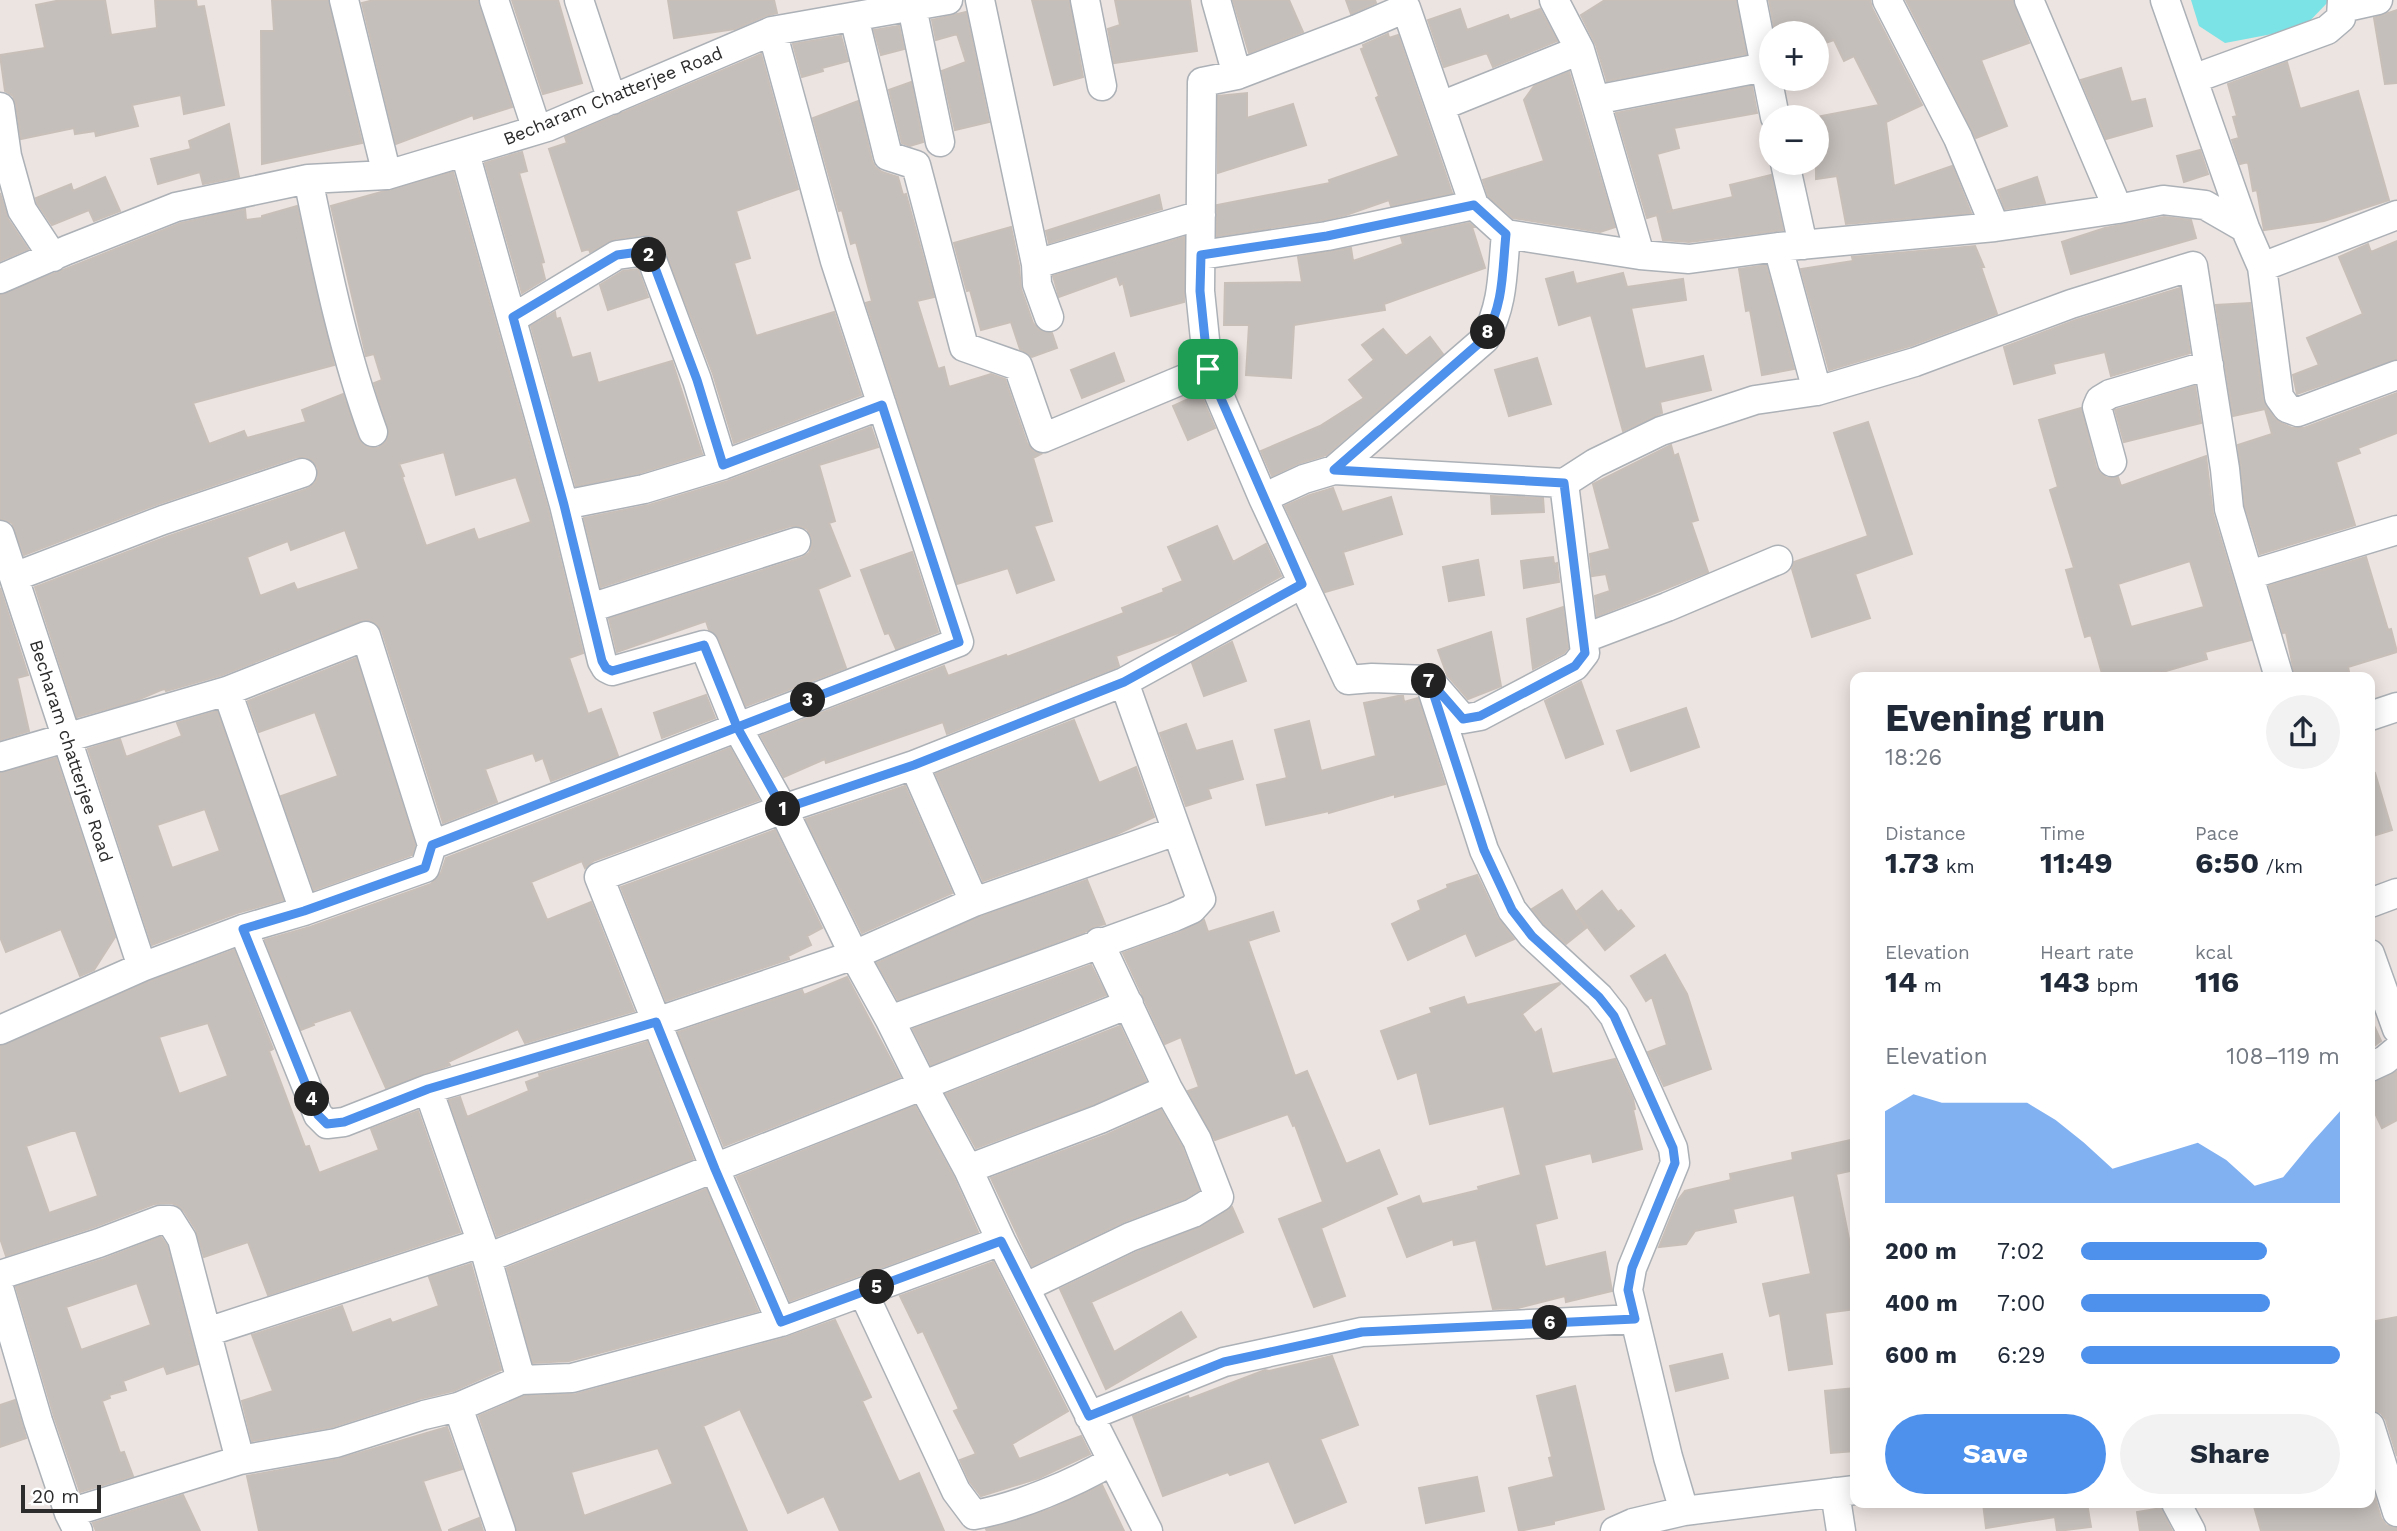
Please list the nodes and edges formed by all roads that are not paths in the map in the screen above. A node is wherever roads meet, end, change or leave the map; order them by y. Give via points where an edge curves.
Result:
1 (344, 0) edge
2 (494, 0) edge
3 (579, 0) edge
4 (948, 0) edge
5 (980, 0) edge
6 (1085, 0) edge
7 (1216, 0) edge
8 (1555, 0) edge
9 (1752, 0) edge
10 (1887, 0) edge
11 (2029, 0) edge
12 (2165, 0) edge
13 (2378, 0) edge
14 (1412, 4) edge
15 (2342, 4) edge
16 (912, 7) junction
17 (826, 10) edge
18 (854, 17) junction
19 (772, 31) junction
20 (1759, 36) edge
21 (1580, 50) junction
22 (1759, 68) edge
23 (1237, 75) junction
24 (2193, 79) junction
25 (1102, 86) dead end
26 (612, 100) junction
27 (1595, 100) junction
28 (1441, 106) junction
29 (0, 107) edge
30 (537, 130) junction
31 (940, 142) dead end
32 (465, 153) junction
33 (387, 175) junction
34 (1786, 175) edge
35 (309, 179) junction
36 (1474, 205) junction
37 (2118, 209) junction
38 (1201, 215) junction
39 (2397, 215) edge
40 (1995, 227) junction
41 (2245, 228) junction
42 (1506, 234) junction
43 (1791, 246) junction
44 (1201, 255) junction
45 (1640, 255) junction
46 (53, 257) junction
47 (1036, 264) junction
48 (2262, 267) junction
49 (0, 279) edge
50 (513, 317) junction
51 (1049, 317) dead end
52 (2209, 365) junction
53 (1208, 369) junction
54 (2397, 375) edge
55 (1816, 391) junction
56 (882, 405) junction
57 (373, 432) dead end
58 (2112, 462) dead end
59 (723, 465) junction
60 (1334, 470) junction
61 (302, 473) dead end
62 (1564, 483) junction
63 (1263, 498) junction
64 (564, 505) junction
65 (2397, 530) edge
66 (0, 536) edge
67 (796, 542) dead end
68 (1778, 560) dead end
69 (2249, 575) junction
70 (14, 577) junction
71 (1302, 584) junction
72 (590, 608) junction
73 (1585, 638) junction
74 (2278, 672) edge
75 (1429, 680) junction
76 (1124, 682) junction
77 (227, 691) junction
78 (2397, 707) edge
79 (2375, 714) edge
80 (737, 727) junction
81 (66, 739) junction
82 (0, 757) edge
83 (914, 765) junction
84 (783, 809) junction
85 (1177, 831) junction
86 (432, 845) junction
87 (2397, 893) edge
88 (974, 902) junction
89 (2375, 902) edge
90 (304, 911) junction
91 (243, 929) junction
92 (1099, 942) junction
93 (853, 955) junction
94 (142, 967) junction
95 (2375, 968) edge
96 (1129, 1004) junction
97 (890, 1020) junction
98 (656, 1022) junction
99 (2397, 1029) edge
100 (0, 1030) edge
101 (2397, 1050) edge
102 (2375, 1065) edge
103 (923, 1086) junction
104 (428, 1089) junction
105 (1168, 1089) junction
106 (715, 1169) junction
107 (968, 1169) junction
108 (1001, 1241) junction
109 (484, 1251) junction
110 (0, 1275) edge
111 (1026, 1287) junction
112 (0, 1291) edge
113 (863, 1293) junction
114 (1635, 1319) junction
115 (781, 1322) junction
116 (207, 1332) junction
117 (521, 1380) junction
118 (458, 1407) junction
119 (1089, 1416) junction
120 (2375, 1442) edge
121 (240, 1460) junction
122 (1112, 1461) junction
123 (1845, 1491) edge
124 (2179, 1508) edge
125 (1684, 1511) junction
126 (2397, 1512) edge
127 (73, 1522) edge
128 (1629, 1529) edge
129 (501, 1531) edge
130 (1148, 1531) edge
131 (1841, 1531) edge
132 (2191, 1531) edge

1 - 33 street
2 - 30 street
3 - 26 street
4 - 16 street, Becharam Chatterjee Road
5 - 47 street
6 - 25 street
7 - 23 street
8 - 21 street
9 - 20 street
10 - 40 street via 1958,138
11 - 37 street
12 - 24 street
13 - 15 street
14 - 23 street
14 - 28 street
15 - 24 street via 2341,18 2327,30
16 - 18 street, Becharam Chatterjee Road
16 - 31 street
17 - 18 street, Becharam Chatterjee Road
17 - 19 street, Becharam Chatterjee Road
18 - 53 street via 888,156 916,165 964,347 1018,366 1043,438
19 - 26 street, Becharam Chatterjee Road
19 - 56 street via 835,261
21 - 27 street
21 - 28 street
22 - 27 street
23 - 38 street via 1202,82
24 - 41 street
26 - 30 street, Becharam Chatterjee Road
27 - 45 street
28 - 36 street
29 - 46 street via 22,211
30 - 32 street, Becharam Chatterjee Road
32 - 33 street, Becharam Chatterjee Road
32 - 50 street
33 - 35 street, Becharam Chatterjee Road
34 - 43 street
35 - 46 street, Becharam Chatterjee Road via 176,207
35 - 57 street via 331,287
36 - 42 street
36 - 44 street via 1327,236
37 - 40 street
37 - 41 street via 2163,200 2206,205
38 - 44 street
38 - 47 street
39 - 48 street
40 - 43 street
41 - 48 street
42 - 45 street
42 - 60 street via 1500,302 1485,338
43 - 45 street via 1689,259
43 - 55 street
44 - 53 street
46 - 49 street, Becharam Chatterjee Road
47 - 51 street via 1037,284
48 - 54 street via 2279,397 2287,408 2298,412
50 - 59 street via 617,255 646,251 697,380
50 - 64 street
52 - 55 street via 2193,266 2071,304 1915,362
52 - 58 street via 2100,400 2097,407
52 - 69 street via 2229,509
53 - 63 street
55 - 62 street via 1755,400 1661,430
56 - 59 street
56 - 80 street via 959,642
59 - 64 street via 644,489
60 - 62 street
60 - 63 street via 1304,478
61 - 70 street
62 - 73 street
63 - 71 street
64 - 72 street
65 - 69 street
66 - 70 street, Becharam chatterjee Road
67 - 72 street
68 - 73 street
69 - 74 street
70 - 81 street, Becharam chatterjee Road
71 - 75 street via 1348,680
71 - 76 street
72 - 80 street via 602,661 612,671 704,645
73 - 75 street via 1585,653 1575,666 1480,716 1463,719
75 - 114 street via 1484,850 1512,910 1532,936 1614,1016 1673,1148 1675,1163 1632,1268 1628,1290
76 - 83 street
76 - 85 street
77 - 81 street
77 - 86 street via 366,636
77 - 90 street
78 - 79 street
80 - 84 street
80 - 86 street
81 - 82 street
81 - 94 street, Becharam chatterjee Road
83 - 84 street
83 - 88 street
84 - 93 street
84 - 98 street via 599,877
85 - 88 street
85 - 92 street via 1201,899 1174,917
86 - 90 street via 425,868
87 - 89 street
88 - 93 street
90 - 91 street
91 - 94 street
91 - 104 street via 318,1115 327,1124 344,1122
92 - 96 street
92 - 97 street
93 - 97 street
93 - 98 street
94 - 100 street
95 - 99 street
96 - 103 street
96 - 105 street
97 - 103 street
98 - 104 street
98 - 106 street
101 - 102 street
103 - 106 street
103 - 107 street
104 - 109 street
105 - 107 street
105 - 111 street via 1198,1140 1219,1197 1193,1213 1130,1237
106 - 109 street
106 - 115 street
107 - 108 street
108 - 111 street
108 - 113 street
109 - 116 street
109 - 117 street
110 - 116 street via 170,1220 181,1239
111 - 119 street
112 - 127 street
113 - 115 street
113 - 122 street via 956,1491 974,1515 1087,1475
114 - 119 street via 1362,1332 1224,1362
114 - 125 street
115 - 117 street via 572,1378
116 - 121 street
117 - 118 street
118 - 121 street via 336,1443
118 - 129 street
119 - 122 street
120 - 126 street
121 - 127 street
122 - 130 street
123 - 125 street
123 - 131 street
124 - 132 street
125 - 128 street

